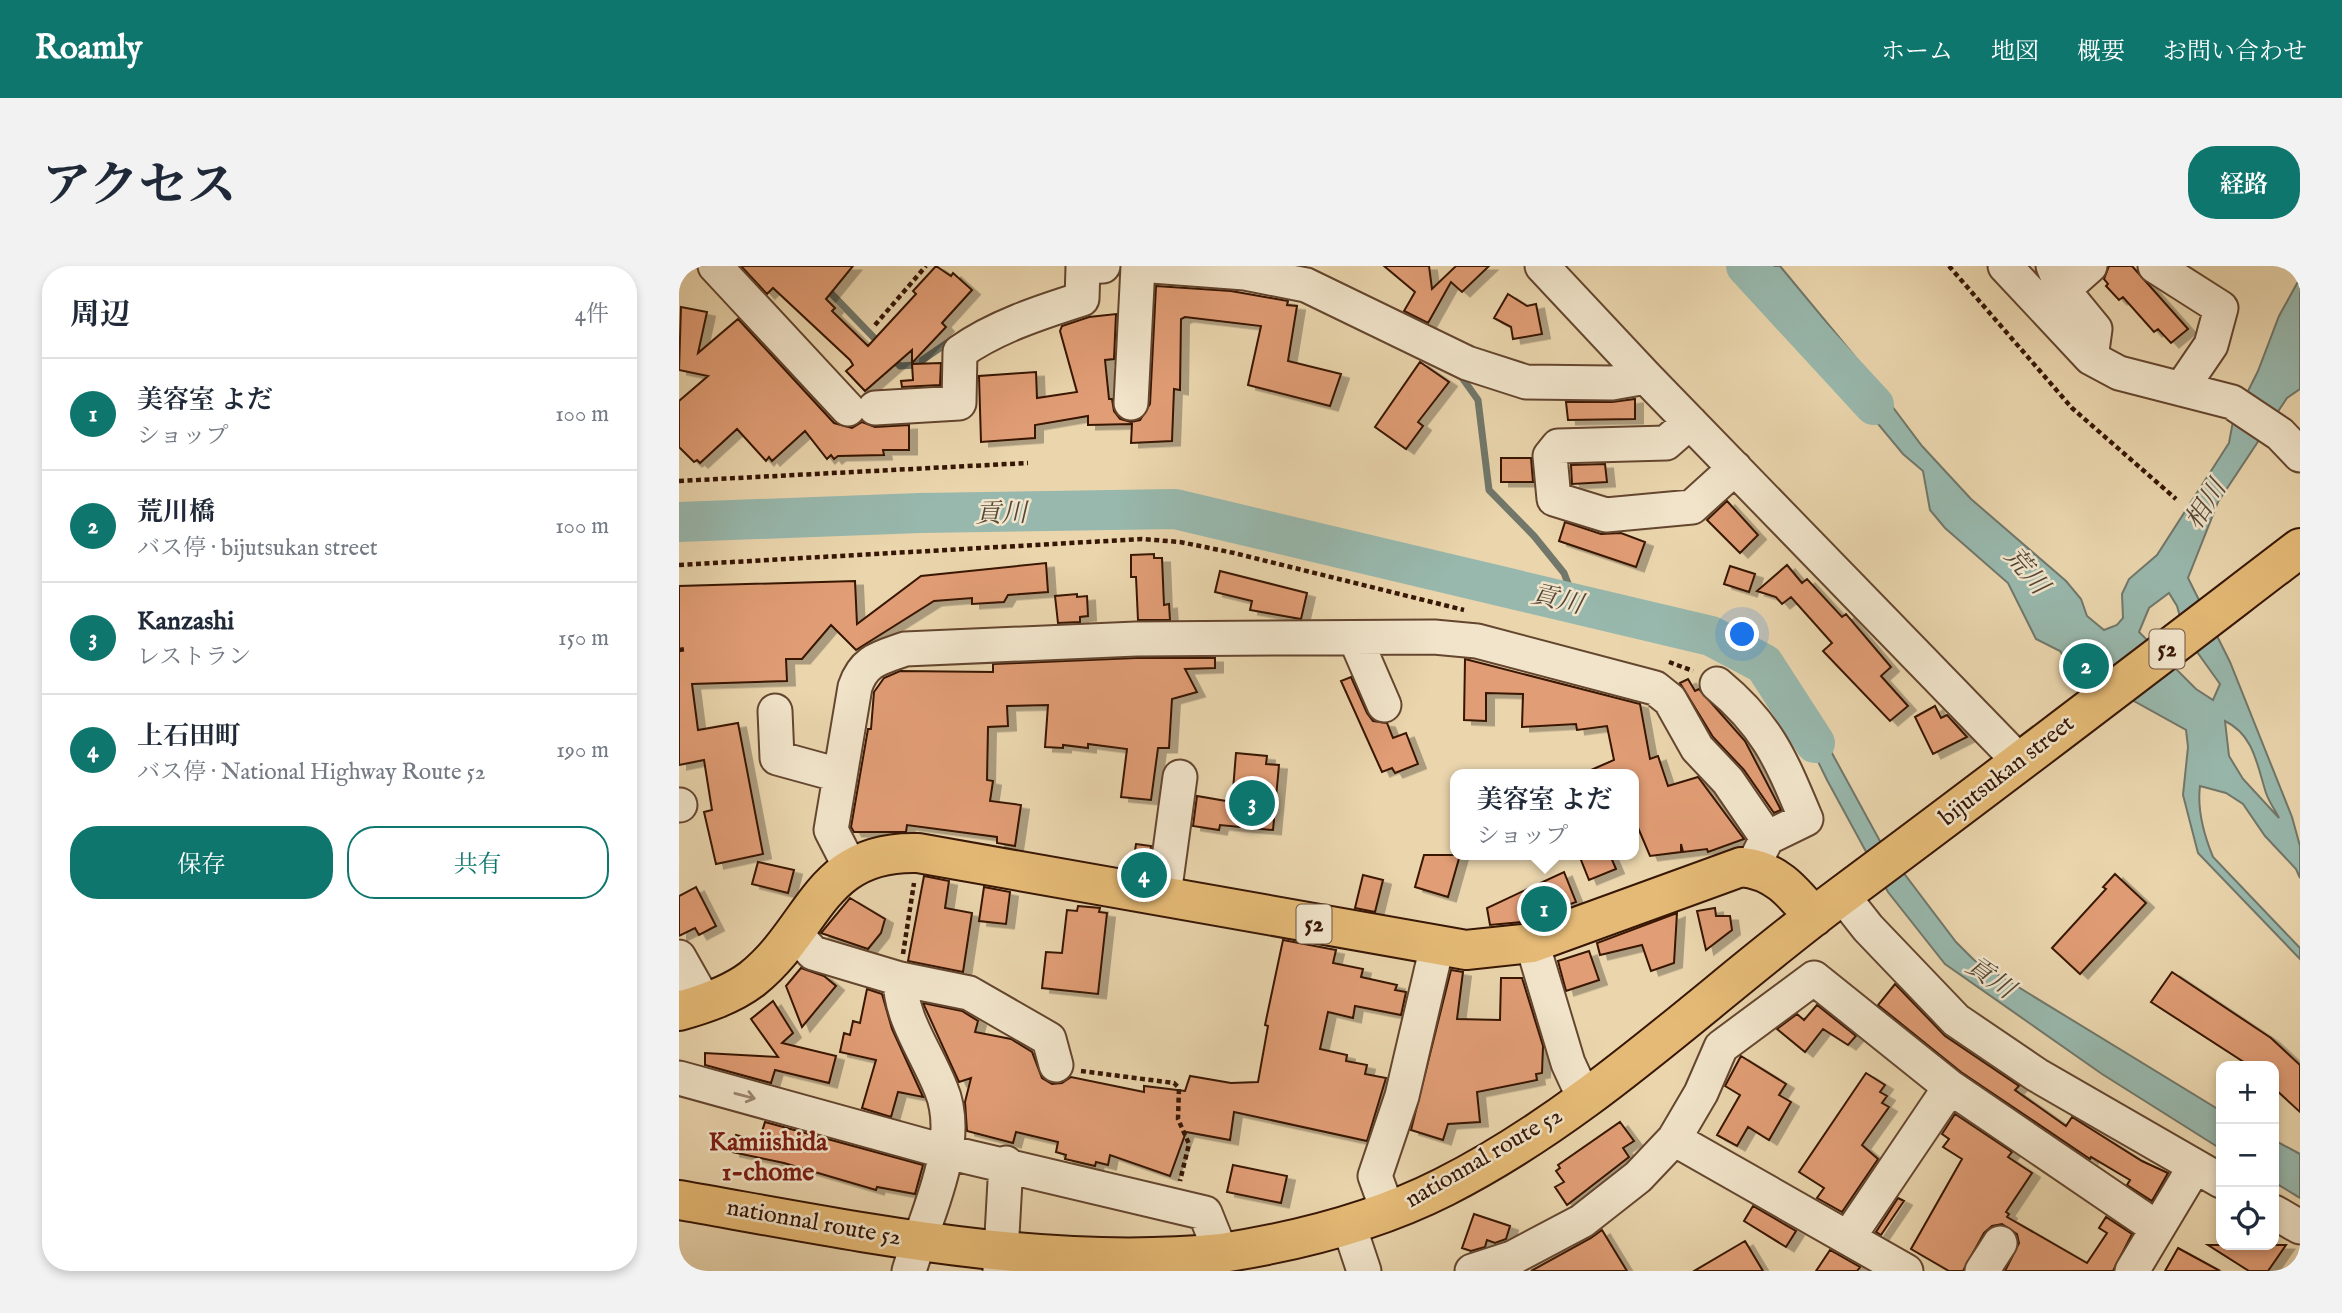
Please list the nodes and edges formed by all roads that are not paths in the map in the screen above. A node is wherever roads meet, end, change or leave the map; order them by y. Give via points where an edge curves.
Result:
1 (715, 266) edge
2 (1542, 266) edge
3 (2005, 266) edge
4 (2090, 266) edge
5 (2155, 266) edge
6 (1141, 270) edge
7 (1087, 274) edge
8 (2058, 278) edge
9 (2091, 358) junction
10 (1646, 377) junction
11 (2181, 389) junction
12 (1131, 403) dead end
13 (1690, 422) junction
14 (2290, 445) edge
15 (1735, 468) junction
16 (2300, 548) edge
17 (1355, 638) junction
18 (1717, 684) road end
19 (1384, 705) dead end
20 (775, 710) dead end
21 (2027, 756) junction
22 (839, 775) junction
23 (1180, 777) dead end
24 (1760, 853) junction
25 (850, 867) junction
26 (1164, 895) junction
27 (1837, 900) junction
28 (793, 932) junction
29 (1532, 943) junction
30 (1437, 946) junction
31 (679, 957) edge
32 (899, 979) junction
33 (692, 1007) edge
34 (1056, 1065) road end
35 (679, 1078) edge
36 (1950, 1087) junction
37 (1585, 1100) junction
38 (1674, 1139) junction
39 (947, 1152) junction
40 (1006, 1163) junction
41 (2208, 1174) edge
42 (679, 1200) edge
43 (1388, 1212) junction
44 (2279, 1215) edge
45 (1349, 1226) junction
46 (2300, 1227) edge
47 (2157, 1228) junction
48 (1848, 1238) junction
49 (2000, 1243) dead end
50 (1221, 1253) junction
51 (914, 1256) edge
52 (1001, 1262) edge
53 (1515, 1264) edge
54 (1364, 1271) edge
55 (1472, 1271) edge
56 (1906, 1271) edge
57 (1982, 1271) edge
58 (2132, 1271) edge

1 - 7 street via 861,408 959,403 960,352 1041,312 1082,299
2 - 10 street
3 - 9 street
4 - 8 street
5 - 11 street via 2221,309 2211,345
6 - 10 street via 1245,273 1306,285 1467,363 1526,382 1612,383
6 - 12 street
8 - 9 street via 2095,329
9 - 11 street via 2119,373
10 - 13 street
11 - 14 street via 2232,402
13 - 15 street
13 - 15 street via 1666,443 1558,446 1550,456 1554,499 1606,515 1692,507
15 - 21 street
16 - 21 highway, bijutsukan street / 52
17 - 19 street
17 - 22 street via 1136,639 905,649 860,671
17 - 24 street via 1477,641 1655,688 1670,700 1697,748 1728,781
18 - 24 street via 1775,746 1806,819
20 - 22 street via 777,758
21 - 27 highway, bijutsukan street / 52
22 - 25 street via 831,830
23 - 26 street
24 - 27 highway via 1762,870 1787,885
24 - 29 highway, 52 via 1725,872
25 - 26 highway, 52 via 894,853 918,853
25 - 28 highway, 52
26 - 30 highway, 52
27 - 37 highway, nationnal route 52 / 52
27 - 41 street via 1956,1020 2037,1075
28 - 32 street via 813,953
28 - 33 highway, 52 via 751,980
29 - 30 highway, 52 via 1487,949
29 - 37 street via 1568,1063
30 - 43 street via 1402,1096 1375,1176
31 - 33 street
32 - 34 street via 969,992 1049,1039
32 - 39 street via 905,1015 948,1109
35 -> 39 street
36 - 38 street via 1814,978 1721,1047
36 - 47 street
36 - 48 street
37 - 43 highway, nationnal route 52 / 52 via 1444,1187
38 - 48 street
38 - 53 street via 1638,1177 1582,1221
39 - 40 street
39 - 51 street
40 - 50 street via 1205,1213
40 - 52 street
41 - 47 street
42 - 51 highway, nationnal route 52 / 52
43 - 45 highway, nationnal route 52 / 52
44 - 46 street
45 - 50 highway, nationnal route 52 / 52
45 - 54 street
47 - 58 street
48 - 56 street
49 - 57 street
50 - 52 highway, nationnal route 52 / 52 via 1148,1260
51 - 52 highway, nationnal route 52 / 52
53 - 55 street

